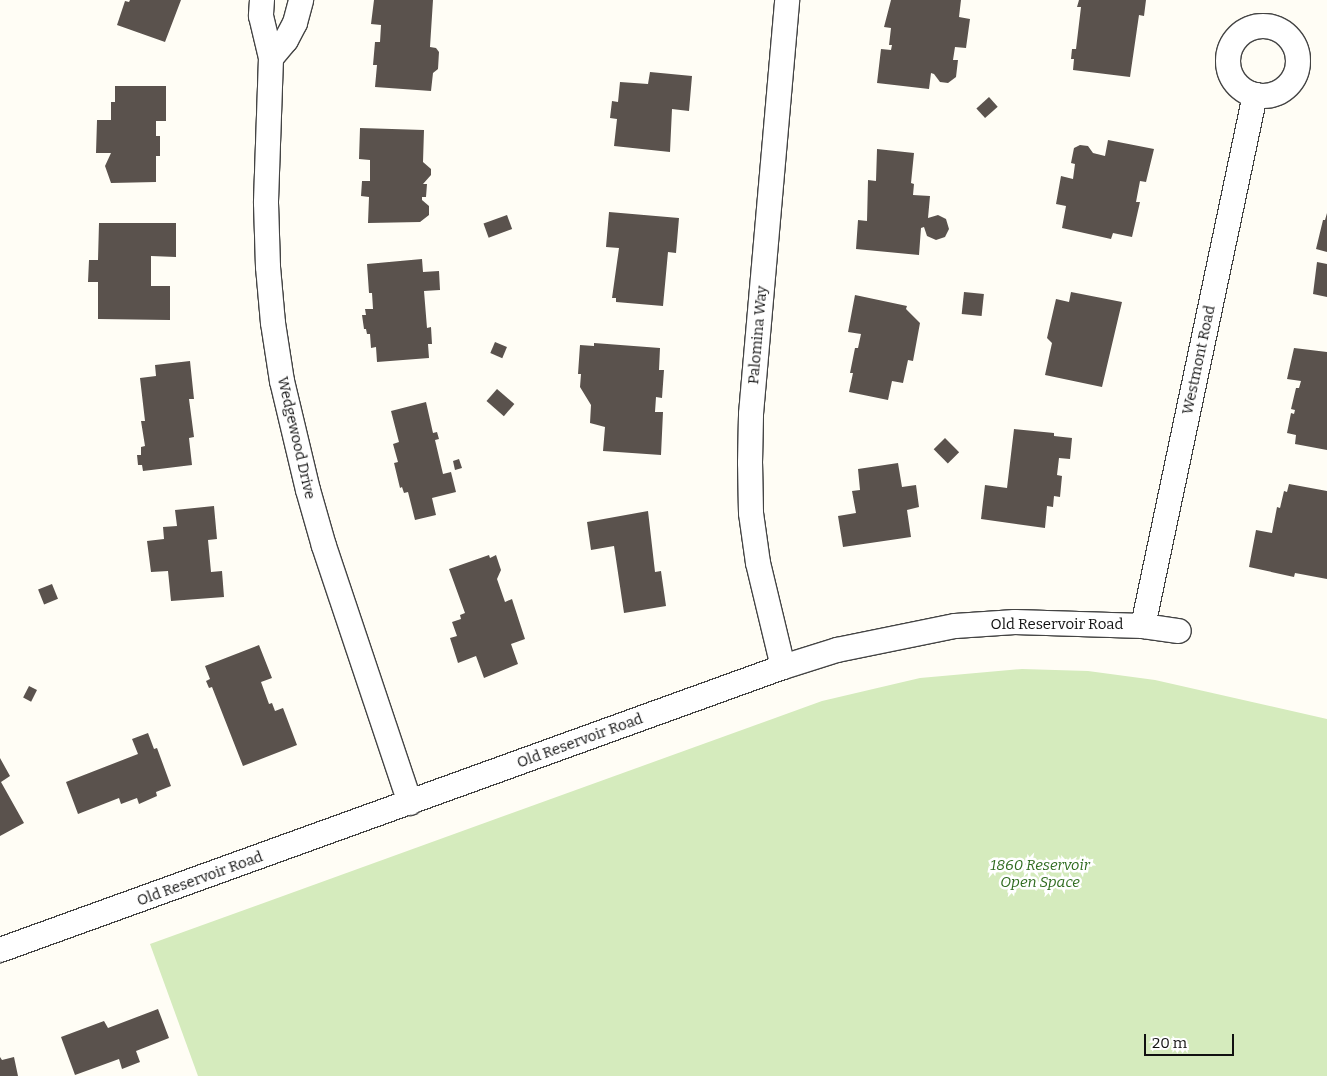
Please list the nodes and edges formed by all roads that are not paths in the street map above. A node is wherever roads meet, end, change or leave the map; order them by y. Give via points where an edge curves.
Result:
1 (262, 0) edge
2 (301, 0) edge
3 (787, 0) edge
4 (271, 58) junction
5 (1255, 95) dead end
6 (1143, 626) junction
7 (1179, 631) dead end
8 (783, 667) junction
9 (410, 803) junction
10 (0, 950) edge

1 - 4 street, Wedgewood Drive via 261,16
2 - 4 street via 295,23
3 - 8 street, Palomina Way via 751,414 750,463 751,513 758,563
4 - 9 street, Wedgewood Drive via 266,194 268,267 282,381 326,554
5 - 6 street, Westmont Road
6 - 7 street, Old Reservoir Road
6 - 8 street, Old Reservoir Road via 1015,622 955,626 838,650
8 - 9 street, Old Reservoir Road
9 - 10 street, Old Reservoir Road

